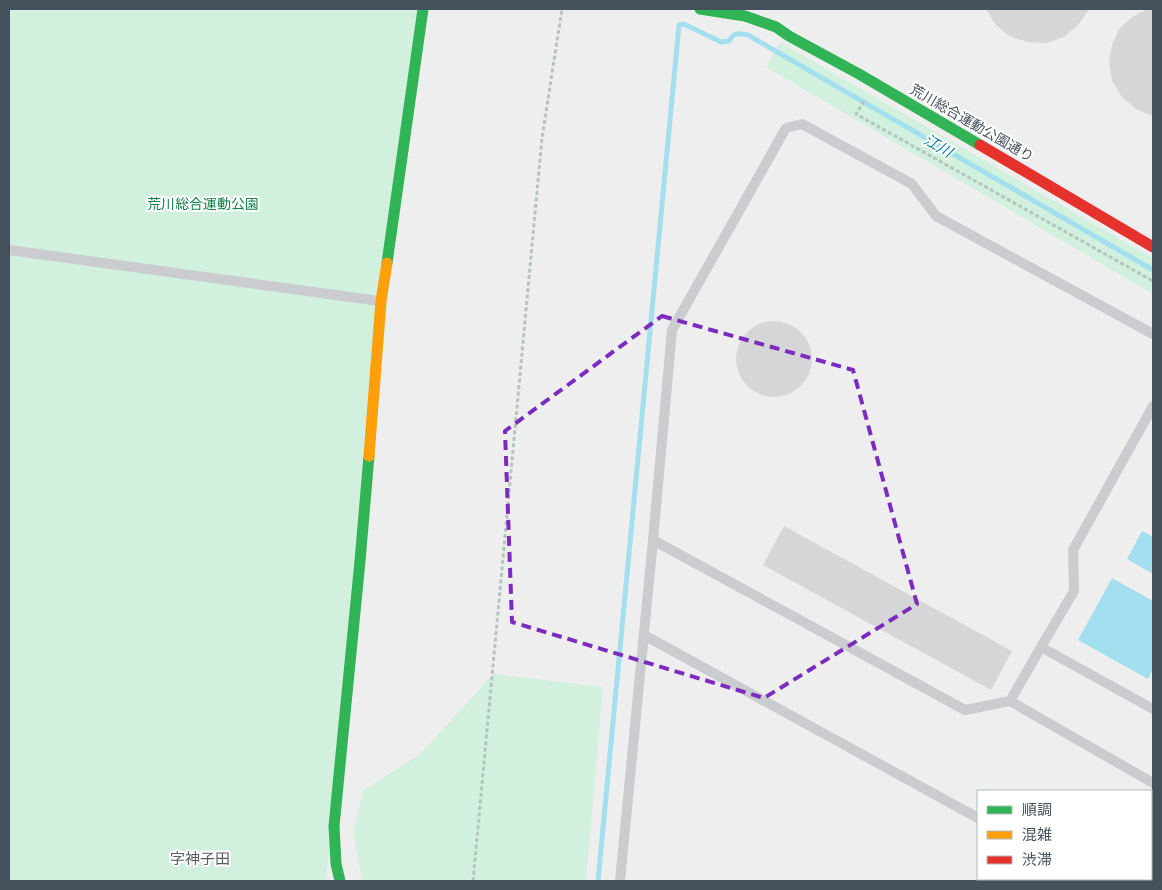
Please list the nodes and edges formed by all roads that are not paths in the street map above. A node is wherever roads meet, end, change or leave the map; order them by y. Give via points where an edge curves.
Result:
1 (423, 9) edge
2 (700, 9) edge
3 (775, 14) dead end
4 (770, 24) junction
5 (1153, 247) edge
6 (9, 250) edge
7 (381, 301) junction
8 (1153, 334) edge
9 (1153, 406) edge
10 (653, 540) junction
11 (644, 635) junction
12 (1041, 647) junction
13 (1010, 701) junction
14 (1153, 709) edge
15 (1153, 783) edge
16 (977, 817) edge
17 (340, 881) edge
18 (620, 881) edge

1 - 7 street
2 - 4 street, 荒川総合運動公園通り via 745,16
3 - 4 street
4 - 5 street, 荒川総合運動公園通り
6 - 7 lane
7 - 17 street via 334,826
8 - 10 lane via 936,216 912,184 802,124 786,128 672,330
9 - 12 lane via 1073,550 1074,591
10 - 11 lane
10 - 13 lane via 965,710
11 - 16 lane
11 - 18 lane
12 - 13 lane
12 - 14 lane
13 - 15 lane

